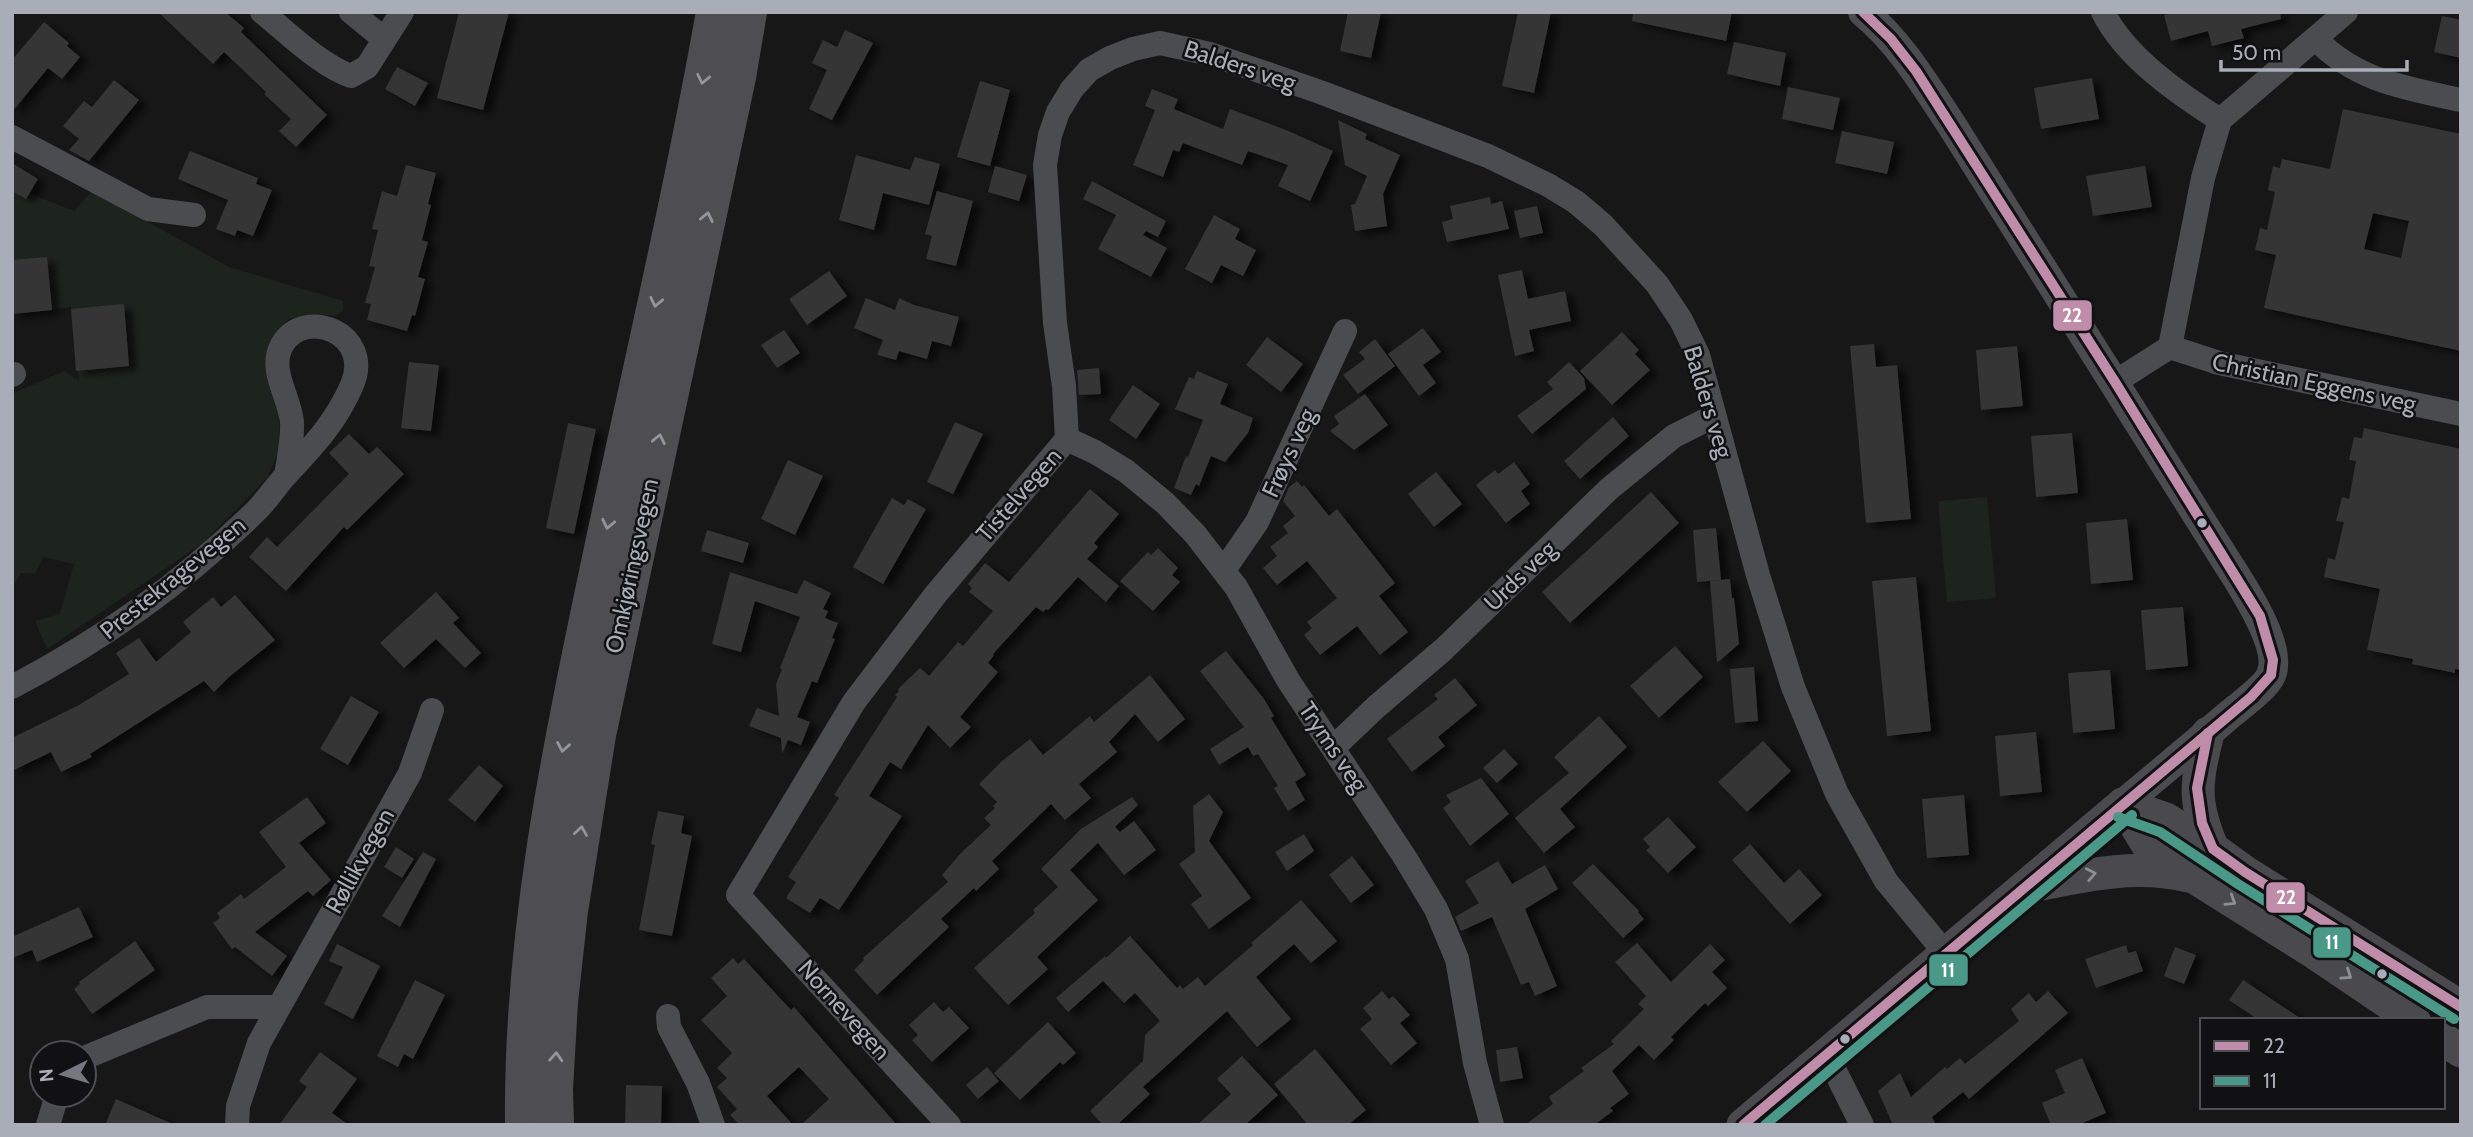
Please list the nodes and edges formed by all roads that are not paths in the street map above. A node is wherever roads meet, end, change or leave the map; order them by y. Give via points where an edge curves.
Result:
1 (262, 12) edge
2 (351, 12) edge
3 (402, 12) edge
4 (715, 12) edge
5 (748, 12) edge
6 (1863, 12) edge
7 (2103, 12) edge
8 (2346, 12) edge
9 (384, 39) junction
10 (2316, 39) junction
11 (1160, 43) joint
12 (2461, 100) edge
13 (2220, 120) junction
14 (12, 137) edge
15 (194, 215) dead end
16 (1345, 331) dead end
17 (2170, 347) junction
18 (2115, 383) junction
19 (2461, 415) edge
20 (1714, 416) junction
21 (1067, 439) junction
22 (286, 475) junction
23 (1224, 570) junction
24 (12, 687) edge
25 (432, 710) dead end
26 (2208, 733) junction
27 (1334, 747) junction
28 (2123, 804) junction
29 (2213, 849) junction
30 (2194, 877) junction
31 (2024, 887) junction
32 (738, 895) joint
33 (1946, 954) junction
34 (277, 1007) junction
35 (2461, 1007) edge
36 (668, 1016) dead end
37 (2411, 1018) edge
38 (2445, 1040) edge
39 (2461, 1051) edge
40 (98, 1052) edge
41 (1827, 1055) junction
42 (237, 1125) edge
43 (524, 1125) edge
44 (555, 1125) edge
45 (713, 1125) edge
46 (949, 1125) edge
47 (1492, 1125) edge
48 (1743, 1125) edge
49 (1862, 1125) edge

1 - 9 street via 351,76 368,67
2 - 9 street
3 - 9 street
4 -> 43 highway, Omkjøringsvegen via 548,828 537,908
44 -> 5 highway, Omkjøringsvegen via 559,1002 597,735
6 - 18 street via 1916,71
7 - 13 street via 2131,51
8 - 10 street
10 - 12 street via 2331,55 2371,78
10 - 13 street
11 - 20 street, Balders veg via 1210,54 1488,156 1576,202 1628,250 1681,320 1698,355
11 - 21 street, Tistelvegen via 1133,49 1090,70 1072,89 1050,135 1046,208
13 - 17 street via 2203,178
14 - 15 street via 148,209
16 - 23 street, Frøys veg via 1257,522
17 - 18 street
17 - 19 street, Christian Eggens veg via 2219,363
18 - 26 street via 2260,616 2269,641 2272,675
20 - 27 street, Urds veg via 1674,436 1619,480 1444,649
20 - 33 street, Balders veg via 1793,687 1837,793 1886,881
21 - 23 street, Tryms veg via 1096,452 1156,495
21 - 32 street, Tistelvegen via 936,594 854,702
22 - 22 street, Prestekragevegen via 292,426 278,370 279,351 302,330 332,330 349,341 354,380 328,428
22 - 24 street, Prestekragevegen via 258,509 168,588 104,635
23 - 27 street, Tryms veg via 1288,680
25 - 34 street, Røllikvegen via 410,773
26 - 28 street
26 - 29 main road via 2199,772 2198,805
27 - 47 street, Tryms veg via 1436,909 1457,959 1475,1063
28 - 29 main road via 2166,819
28 - 30 main road via 2147,844
28 - 31 main road
29 - 35 main road
31 -> 30 main road via 2107,871 2164,871
30 -> 37 main road
31 - 33 main road
32 - 46 street, Nornevegen
33 - 41 main road
34 - 40 street via 207,1007
34 - 42 street, Røllikvegen via 255,1055 238,1106
36 - 45 street
38 - 39 main road
41 - 48 main road
41 - 49 street

